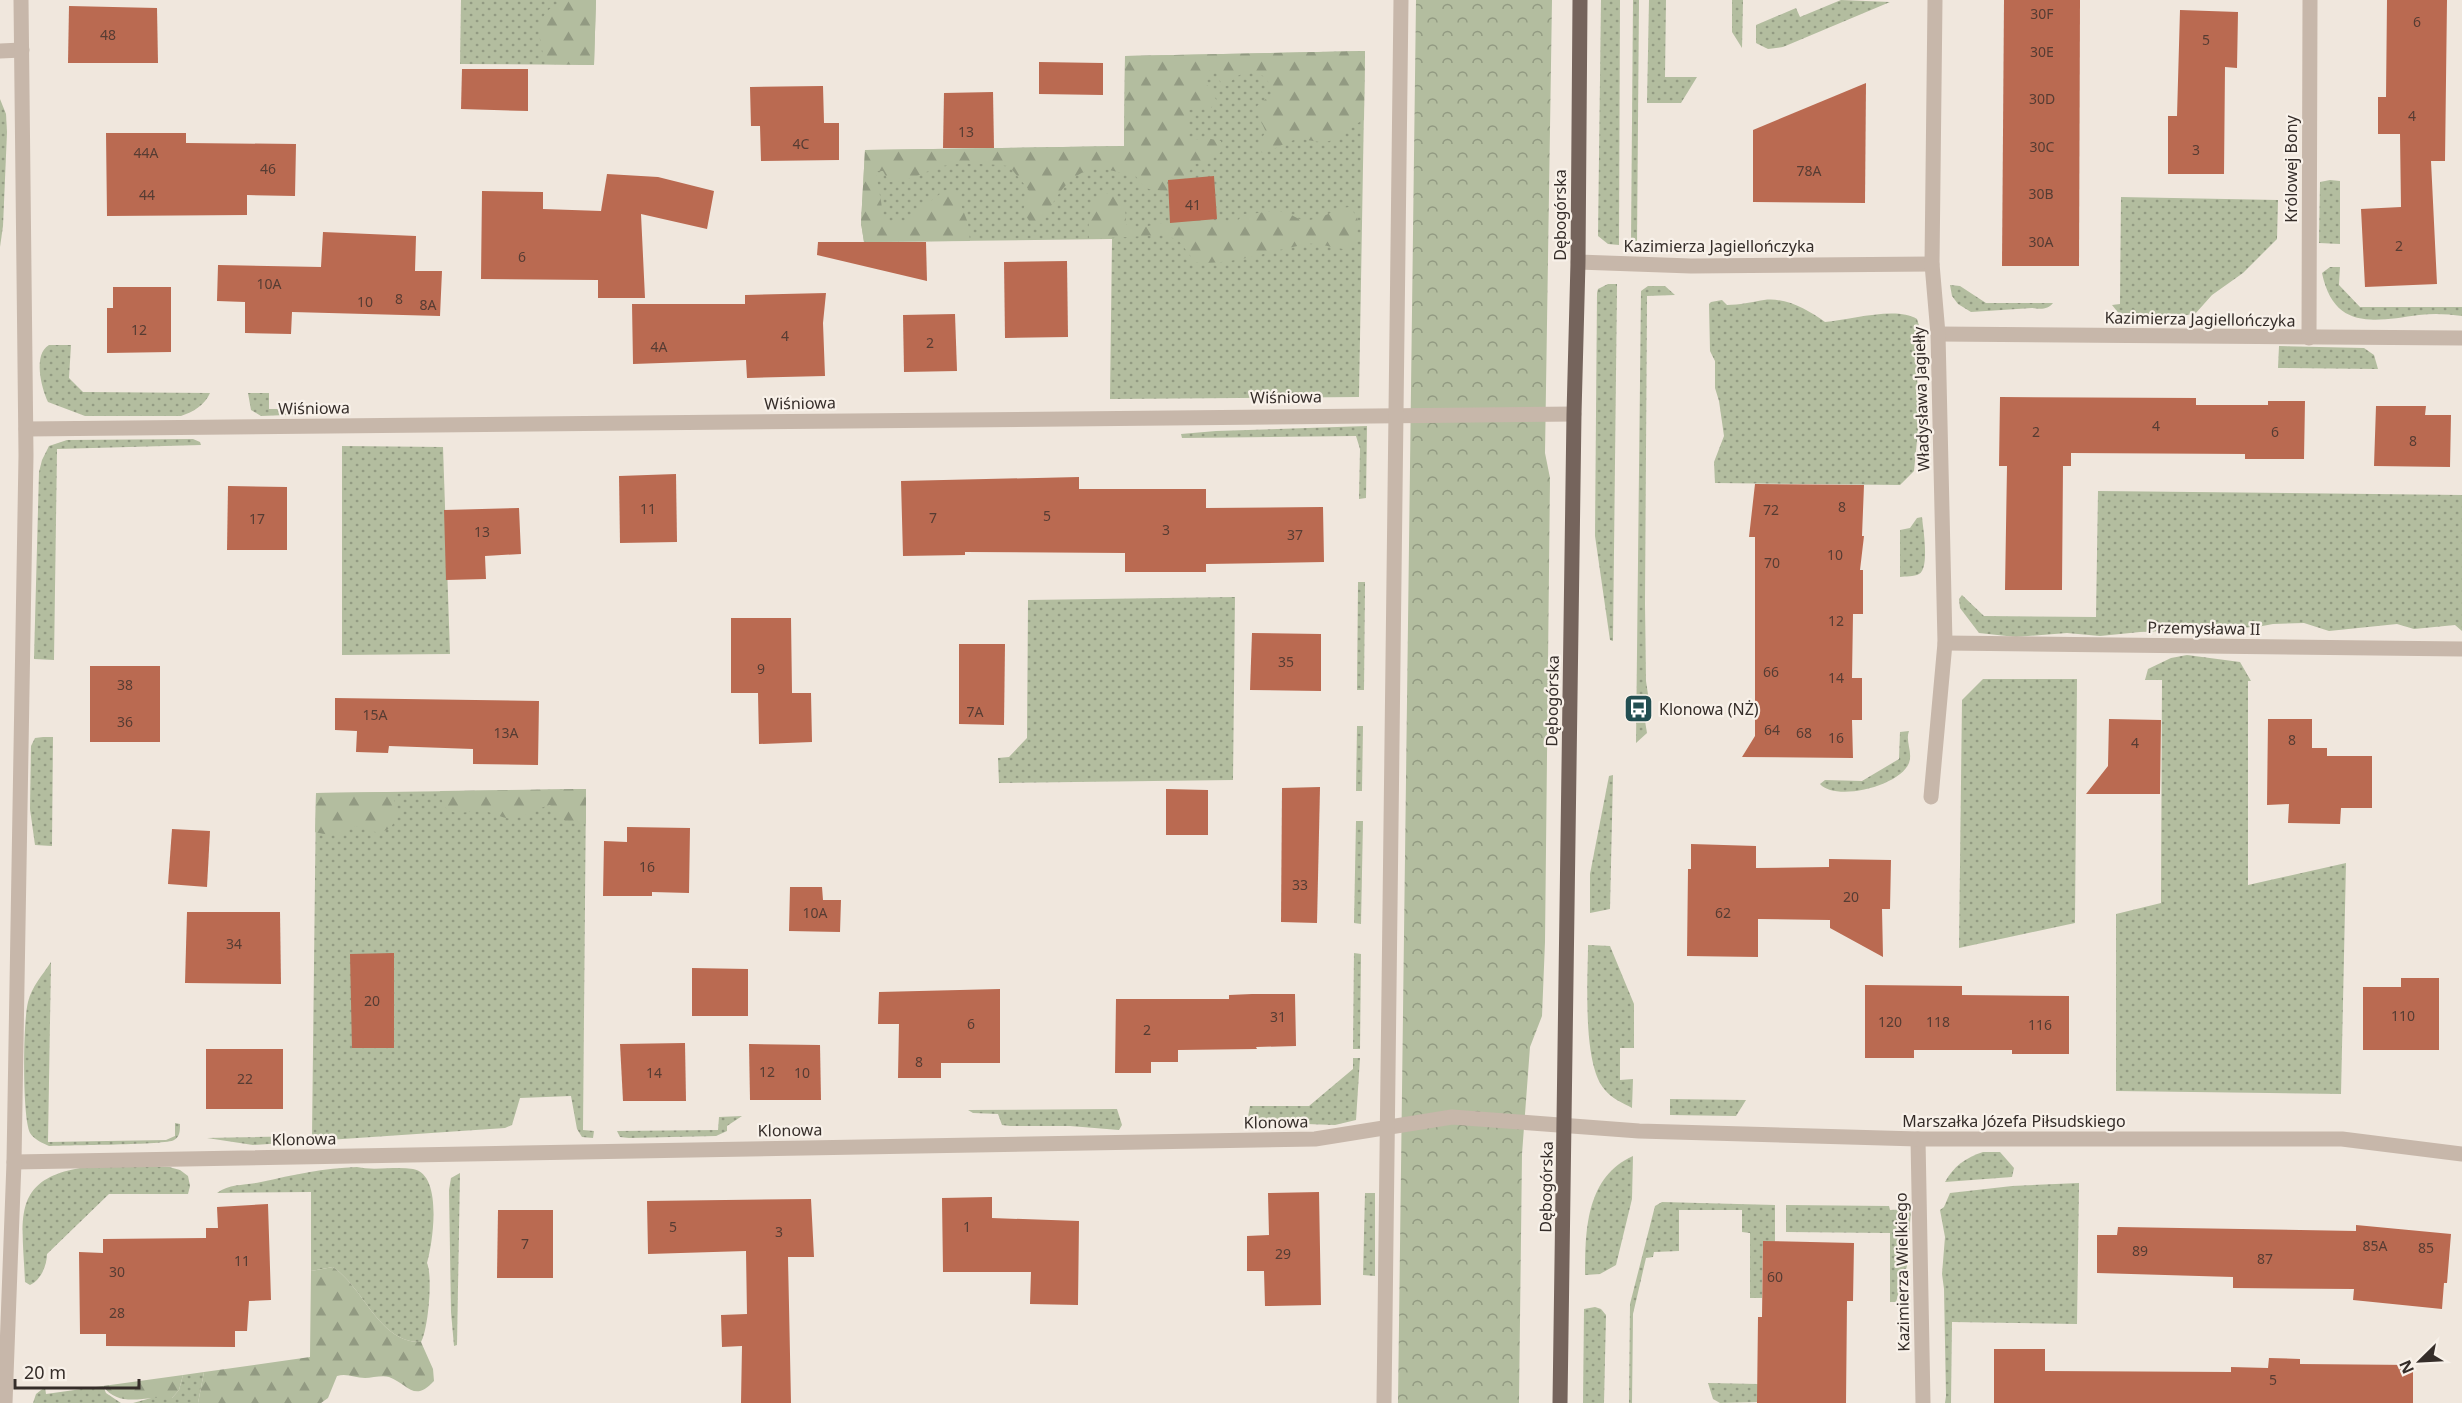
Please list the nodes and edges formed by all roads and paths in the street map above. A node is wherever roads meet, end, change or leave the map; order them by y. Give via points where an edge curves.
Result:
1 (21, 0) edge
2 (1401, 0) edge
3 (1580, 0) edge
4 (1935, 0) edge
5 (2310, 0) edge
6 (22, 50) junction
7 (0, 51) edge
8 (1578, 262) junction
9 (1932, 264) junction
10 (1938, 334) junction
11 (2309, 338) junction
12 (2462, 338) edge
13 (1396, 414) junction
14 (1574, 414) junction
15 (27, 429) junction
16 (1945, 643) junction
17 (2462, 649) edge
18 (1931, 797) dead end
19 (1565, 1125) junction
20 (1385, 1128) junction
21 (1918, 1139) junction
22 (2462, 1154) edge
23 (14, 1162) junction
24 (5, 1403) edge
25 (1384, 1403) edge
26 (1560, 1403) edge
27 (1923, 1403) edge

1 - 6 street
2 - 13 street
3 - 8 main road, Dębogórska
4 - 9 street, Władysława Jagiełły
5 - 11 street, Królowej Bony
6 - 7 street
6 - 15 street
8 - 9 street, Kazimierza Jagiellończyka via 1691,266
8 - 14 main road, Dębogórska
9 - 10 street, Władysława Jagiełły
10 - 11 street, Kazimierza Jagiellończyka
10 - 16 street, Władysława Jagiełły
11 - 12 street, Kazimierza Jagiellończyka
13 - 14 street, Wiśniowa
13 - 15 street, Wiśniowa
13 - 20 street
14 - 19 main road, Dębogórska
15 - 23 street
16 - 17 street, Przemysława II
16 - 18 street, Władysława Jagiełły
19 - 20 street, Klonowa via 1452,1117
19 - 21 street, Marszałka Józefa Piłsudskiego via 1639,1131
19 - 26 main road, Dębogórska
20 - 23 street, Klonowa via 1315,1139
20 - 25 street
21 - 22 street, Marszałka Józefa Piłsudskiego via 2342,1139
21 - 27 street, Kazimierza Wielkiego
23 - 24 street

